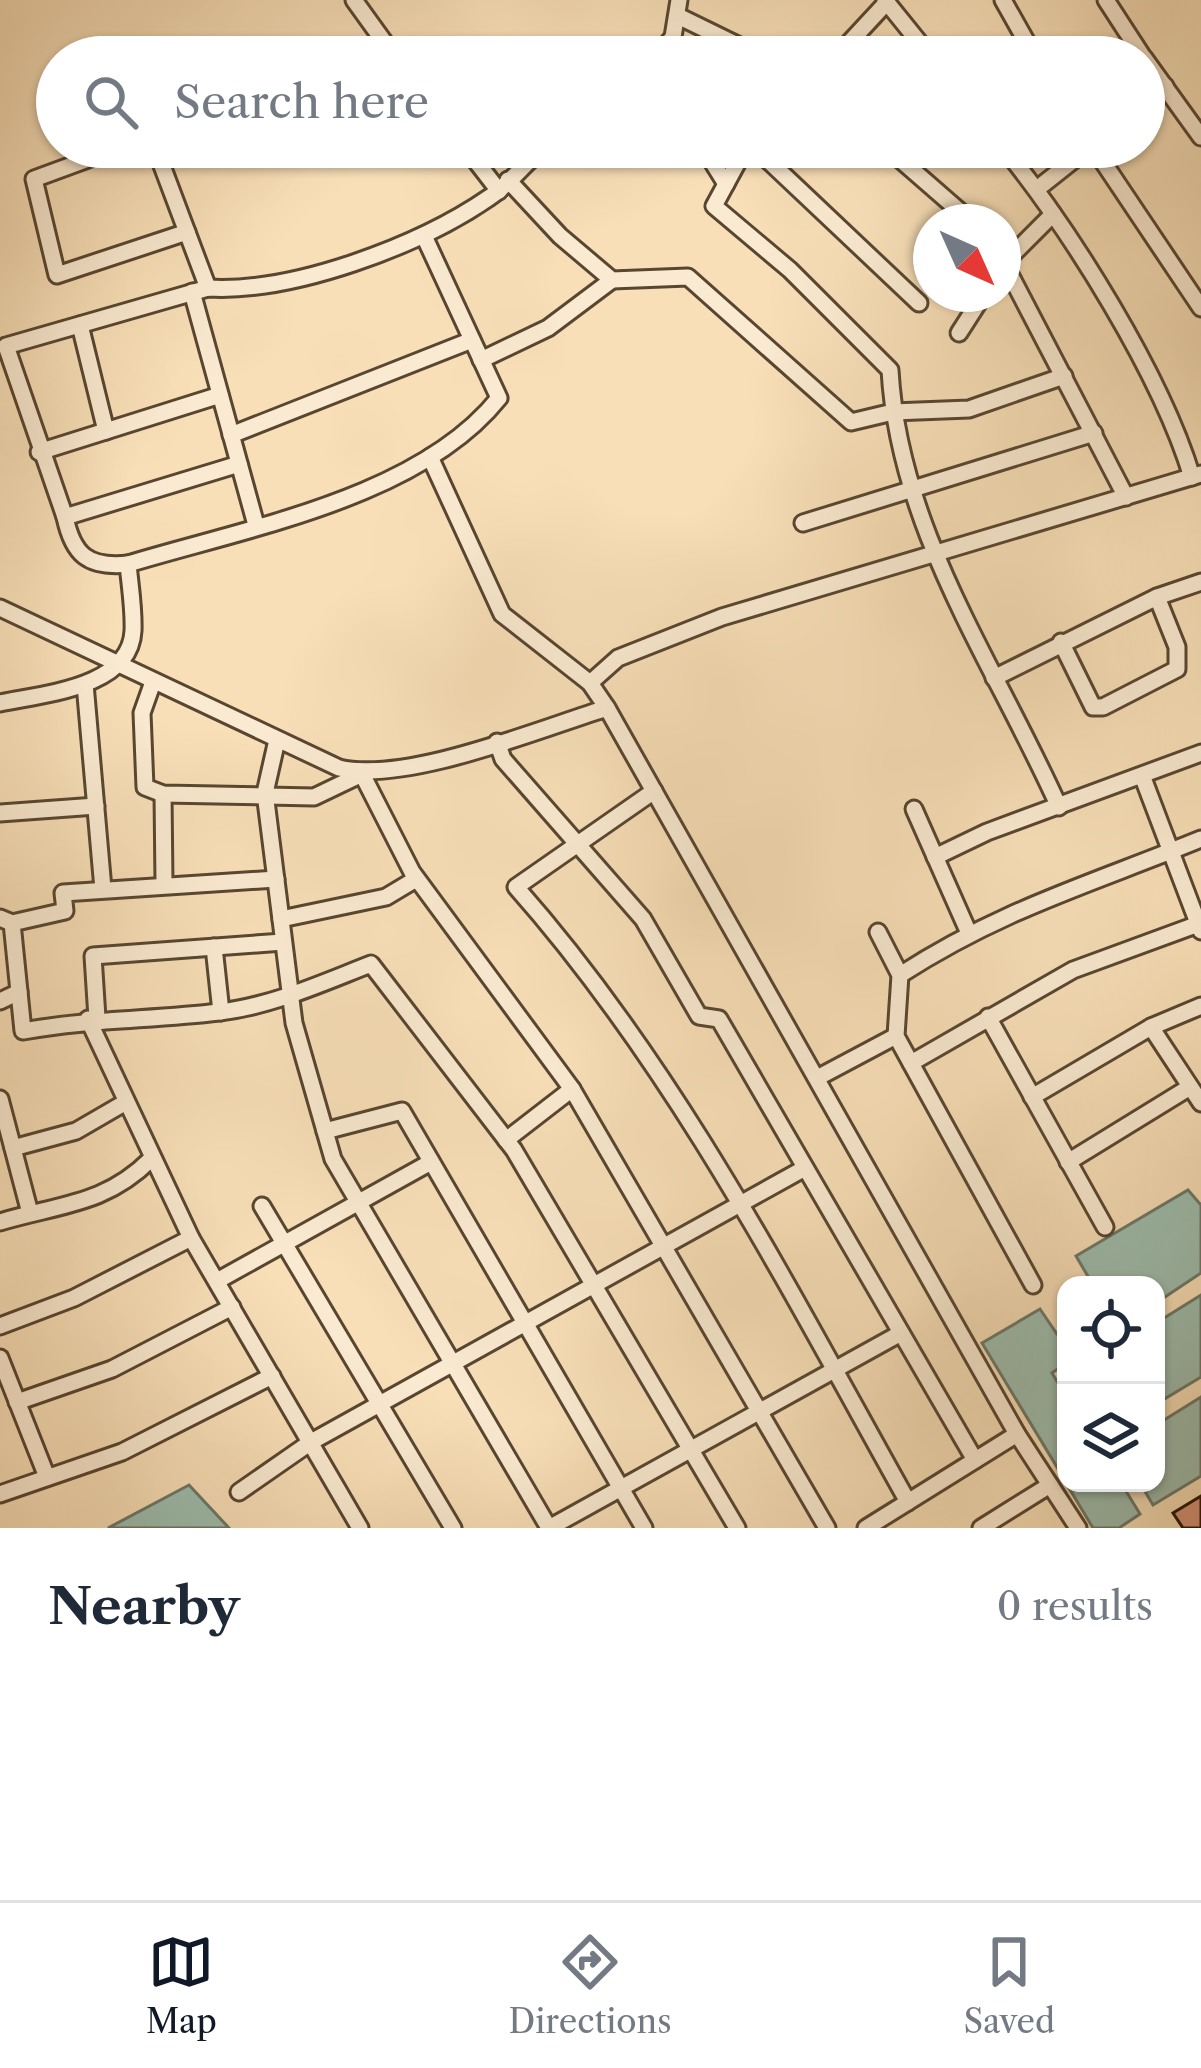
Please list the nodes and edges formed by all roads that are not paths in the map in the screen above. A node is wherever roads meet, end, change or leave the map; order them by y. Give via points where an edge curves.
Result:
1 (354, 0) edge
2 (1004, 0) edge
3 (1106, 0) edge
4 (886, 1) edge
5 (680, 8) edge
6 (380, 36) edge
7 (666, 36) edge
8 (727, 36) edge
9 (855, 36) edge
10 (914, 36) edge
11 (1024, 36) edge
12 (1129, 36) edge
13 (1165, 86) edge
14 (1201, 136) edge
15 (64, 168) edge
16 (163, 168) edge
17 (487, 168) edge
18 (522, 168) edge
19 (717, 168) edge
20 (737, 168) edge
21 (773, 168) edge
22 (910, 168) edge
23 (1020, 168) edge
24 (1064, 168) edge
25 (1105, 168) edge
26 (727, 184) junction
27 (504, 185) junction
28 (1036, 189) junction
29 (951, 204) edge
30 (1053, 214) junction
31 (187, 232) junction
32 (424, 236) junction
33 (1021, 245) edge
34 (612, 280) junction
35 (200, 290) junction
36 (1021, 296) edge
37 (913, 297) edge
38 (1201, 308) edge
39 (972, 312) edge
40 (80, 325) junction
41 (959, 333) dead end
42 (472, 340) junction
43 (482, 360) junction
44 (1064, 376) junction
45 (220, 395) junction
46 (892, 412) junction
47 (106, 430) junction
48 (1094, 433) junction
49 (231, 435) junction
50 (39, 452) junction
51 (430, 457) junction
52 (239, 464) junction
53 (1196, 476) edge
54 (915, 490) junction
55 (1126, 497) junction
56 (65, 517) junction
57 (803, 523) dead end
58 (256, 525) junction
59 (933, 555) junction
60 (128, 564) junction
61 (1201, 582) edge
62 (1156, 597) junction
63 (0, 608) edge
64 (1061, 642) junction
65 (117, 665) junction
66 (994, 678) junction
67 (153, 682) junction
68 (590, 683) junction
69 (86, 684) junction
70 (0, 703) edge
71 (607, 708) junction
72 (277, 740) junction
73 (497, 742) junction
74 (1201, 753) edge
75 (362, 774) junction
76 (1143, 778) junction
77 (654, 791) junction
78 (265, 793) junction
79 (163, 794) junction
80 (96, 806) junction
81 (1059, 807) junction
82 (914, 809) dead end
83 (0, 813) edge
84 (1201, 839) edge
85 (576, 842) junction
86 (1171, 851) junction
87 (935, 857) junction
88 (276, 879) junction
89 (416, 879) junction
90 (164, 884) junction
91 (103, 889) junction
92 (280, 919) junction
93 (6, 920) edge
94 (1200, 926) edge
95 (968, 931) junction
96 (878, 932) dead end
97 (284, 942) junction
98 (214, 947) junction
99 (900, 975) junction
100 (19, 992) junction
101 (290, 996) junction
102 (0, 1001) edge
103 (1201, 1006) edge
104 (221, 1012) junction
105 (988, 1017) junction
106 (93, 1018) junction
107 (1150, 1027) junction
108 (896, 1036) junction
109 (911, 1063) junction
110 (817, 1078) junction
111 (572, 1089) junction
112 (1197, 1095) edge
113 (1032, 1097) junction
114 (126, 1102) junction
115 (1, 1107) edge
116 (325, 1131) junction
117 (506, 1140) junction
118 (13, 1148) junction
119 (151, 1159) junction
120 (431, 1162) junction
121 (1068, 1162) junction
122 (805, 1168) junction
123 (358, 1203) junction
124 (739, 1204) junction
125 (262, 1206) dead end
126 (30, 1213) junction
127 (0, 1222) edge
128 (1105, 1227) dead end
129 (191, 1238) junction
130 (285, 1244) junction
131 (661, 1247) junction
132 (217, 1281) junction
133 (592, 1285) junction
134 (1034, 1285) dead end
135 (232, 1307) junction
136 (522, 1324) junction
137 (0, 1326) edge
138 (901, 1333) junction
139 (0, 1358) edge
140 (452, 1364) junction
141 (834, 1370) junction
142 (272, 1376) junction
143 (17, 1402) junction
144 (380, 1403) junction
145 (763, 1410) junction
146 (1017, 1434) junction
147 (310, 1442) junction
148 (690, 1450) junction
149 (975, 1460) junction
150 (47, 1478) junction
151 (1050, 1485) junction
152 (620, 1488) junction
153 (238, 1492) dead end
154 (0, 1494) edge
155 (908, 1502) junction
156 (360, 1528) edge
157 (453, 1528) edge
158 (644, 1528) edge
159 (736, 1528) edge
160 (827, 1528) edge
161 (866, 1528) edge
162 (981, 1528) edge
163 (1078, 1528) edge

1 - 6 street
2 - 11 street
3 - 12 street
4 - 9 street
4 - 10 street
5 - 7 street
5 - 8 street
13 - 14 street
15 - 31 street via 34,179 57,275
16 - 31 street
17 - 27 street
18 - 27 street
19 - 26 street
20 - 26 street
21 - 37 street
22 - 29 street
23 - 28 street
24 - 28 street
25 - 38 street
26 - 46 street via 714,206 890,370
27 - 32 street
27 - 34 street
28 - 30 street
30 - 33 street
30 - 53 street
31 - 35 street
32 - 35 street via 239,290
32 - 42 street
34 - 43 street via 548,328
34 - 46 street via 688,278 847,419
35 - 40 street
35 - 45 street
36 - 44 street
39 - 41 street
40 - 47 street
40 - 50 street via 6,346
42 - 43 street
42 - 49 street
43 - 51 street via 499,398 479,423
44 - 46 street via 969,409
44 - 48 street
45 - 47 street
45 - 49 street
46 - 54 street
47 - 50 street
48 - 54 street
48 - 55 street
49 - 52 street
50 - 56 street
51 - 58 street via 347,497
51 - 68 street via 502,614
52 - 56 street
52 - 58 street
53 - 55 street
54 - 57 street
54 - 59 street
55 - 59 street
56 - 60 street via 71,546 85,560
58 - 60 street
59 - 66 street
59 - 68 street via 640,646
60 - 65 street via 133,636
61 - 62 street
62 - 64 street
62 - 64 street via 1177,647 1177,670 1103,707 1093,707
63 - 65 street
64 - 66 street
65 - 67 street
65 - 69 street
66 - 81 street
67 - 72 street
67 - 79 street via 142,713 145,788
68 - 71 street
69 - 70 street
69 - 80 street
71 - 73 street
71 - 77 street
72 - 75 street
72 - 78 street
73 - 75 street
73 - 85 street
74 - 76 street
75 - 78 street via 314,797
75 - 89 street
76 - 81 street
76 - 86 street
77 - 85 street
77 - 110 street
78 - 79 street
78 - 88 street
79 - 90 street
80 - 83 street
80 - 91 street
81 - 87 street
82 - 87 street
84 - 86 street
85 - 122 street via 644,919 699,1016 718,1019
85 - 124 street via 516,887 587,968
86 - 94 street
86 - 95 street
87 - 95 street
88 - 90 street
88 - 92 street
89 - 92 street via 386,896
89 - 111 street
90 - 91 street
91 - 93 street via 63,892 65,911
92 - 97 street
93 - 100 street
94 - 105 street via 1073,970
95 - 99 street
96 - 99 street
97 - 98 street
97 - 101 street
98 - 104 street
98 - 106 street via 93,956
99 - 108 street
100 - 102 street
100 - 106 street via 23,1031
101 - 104 street
101 - 116 street
101 - 117 street via 371,964
103 - 107 street
104 - 106 street
105 - 109 street
105 - 113 street
106 - 114 street
107 - 112 street
107 - 113 street
108 - 109 street
108 - 110 street
109 - 134 street
110 - 146 street
111 - 117 street
111 - 131 street
112 - 121 street
113 - 121 street
114 - 118 street via 76,1131
114 - 119 street
115 - 118 street
116 - 120 street via 402,1111
116 - 123 street
117 - 133 street
118 - 126 street
119 - 126 street via 104,1196
119 - 129 street
120 - 123 street
120 - 136 street
121 - 128 street
122 - 124 street
122 - 138 street
123 - 130 street
123 - 140 street
124 - 131 street
124 - 141 street
125 - 130 street
126 - 127 street
129 - 132 street
129 - 137 street
130 - 132 street
130 - 144 street
131 - 133 street
131 - 145 street
132 - 135 street
133 - 136 street
133 - 148 street
135 - 142 street
135 - 143 street via 112,1369
136 - 140 street
136 - 152 street
138 - 141 street
138 - 149 street
139 - 143 street
140 - 144 street
140 - 152 street via 549,1528
141 - 145 street
141 - 155 street
142 - 147 street
142 - 150 street via 122,1452
143 - 150 street
144 - 147 street
144 - 157 street
145 - 148 street
145 - 160 street
146 - 149 street
146 - 151 street
147 - 153 street
147 - 156 street
148 - 152 street
148 - 159 street
149 - 155 street
150 - 154 street
151 - 162 street
151 - 163 street
152 - 158 street
155 - 161 street

